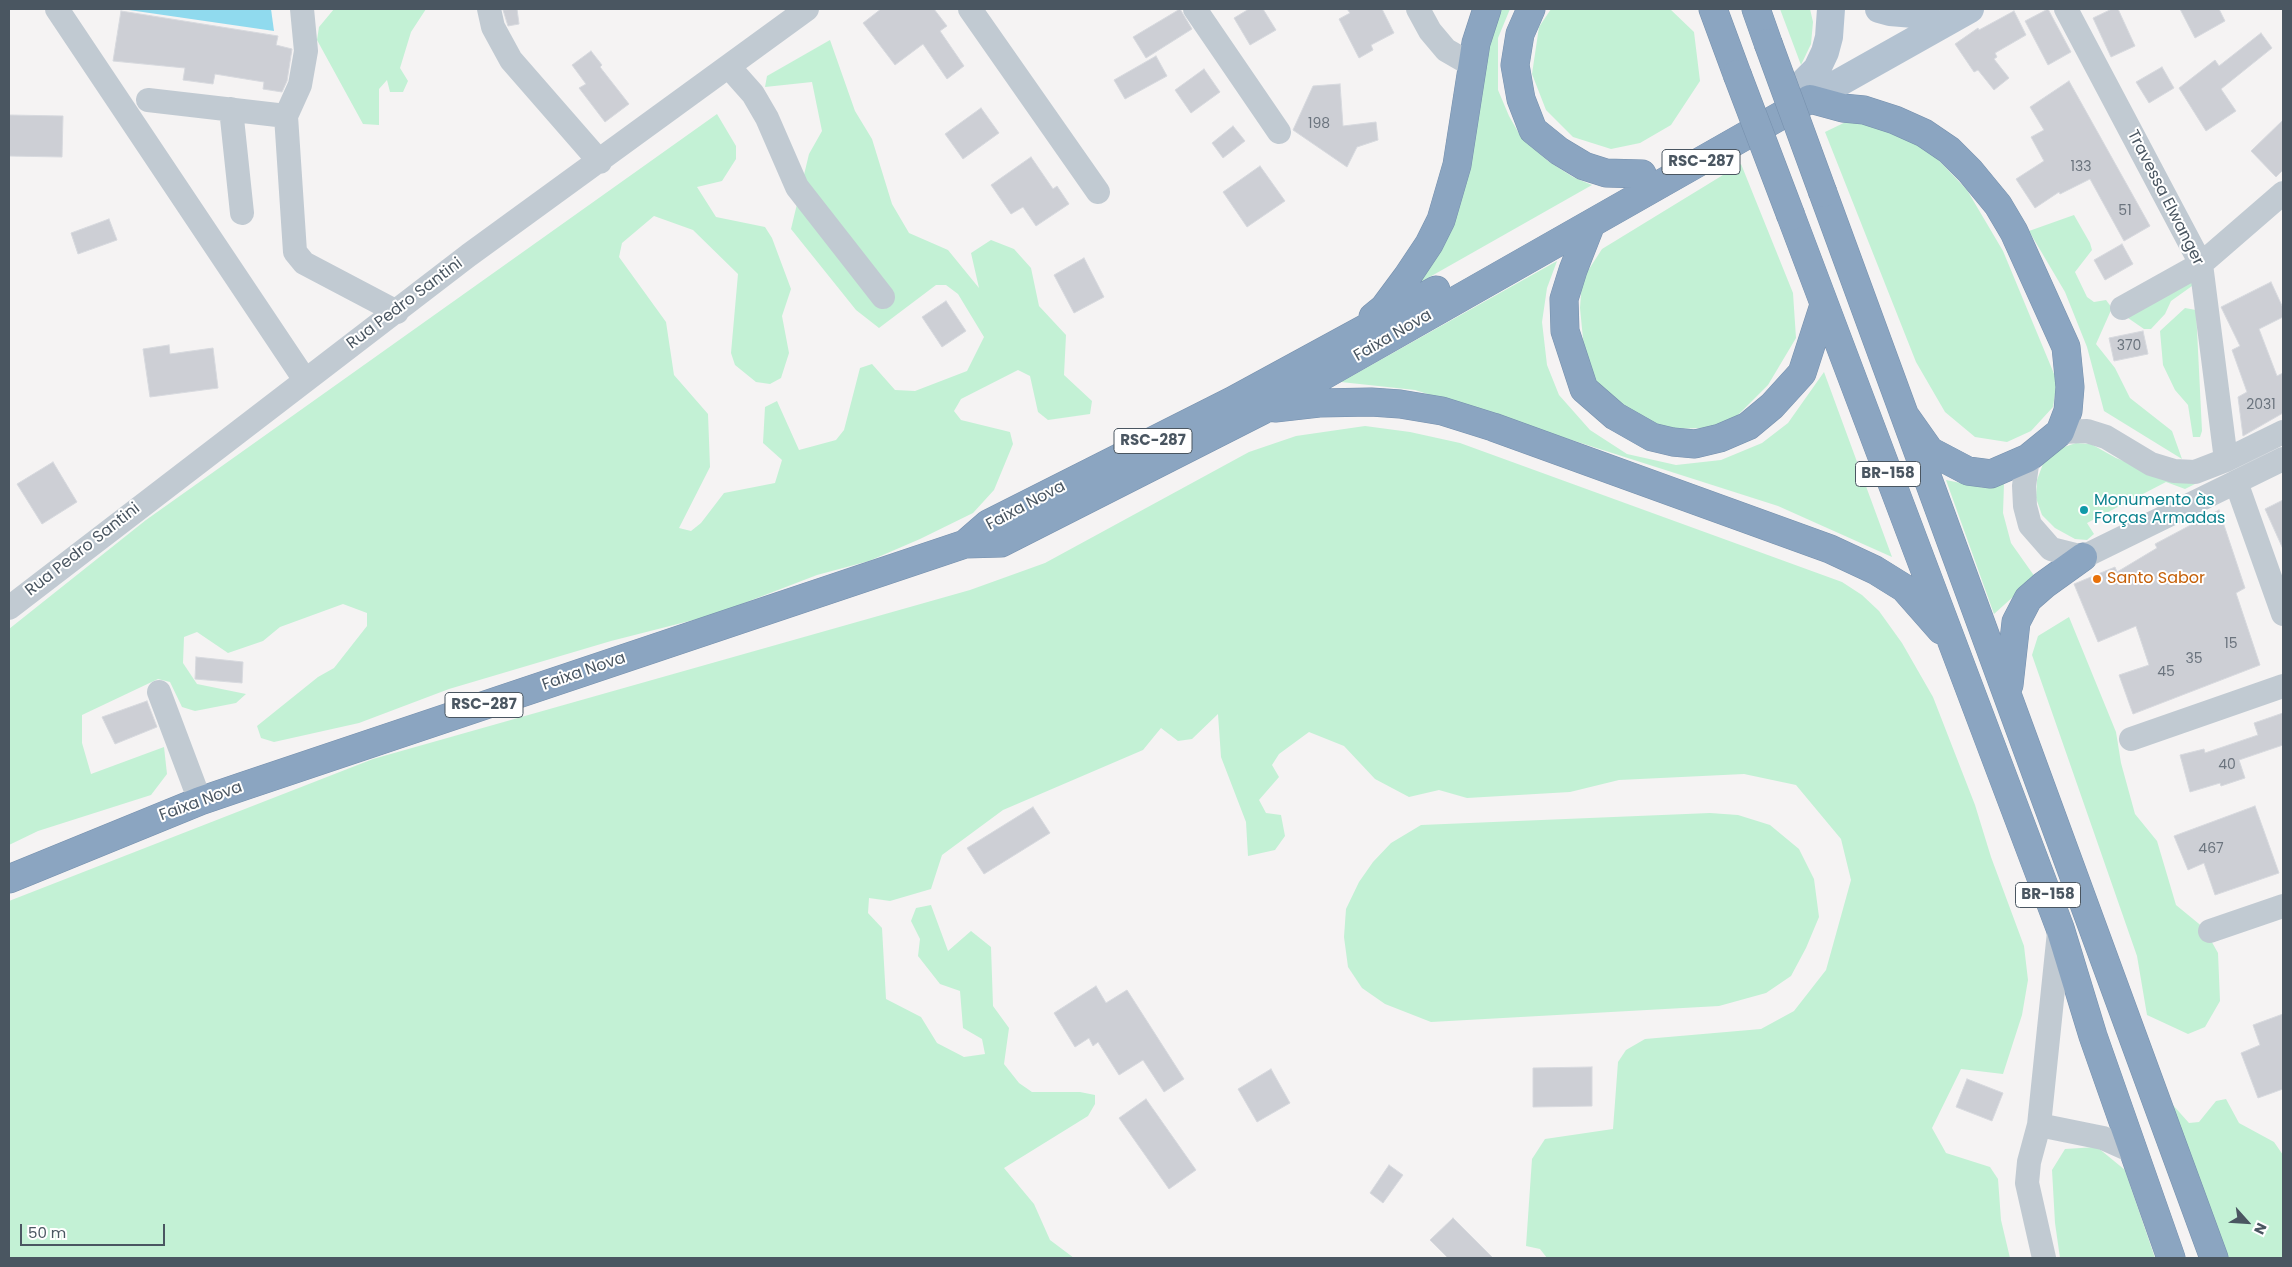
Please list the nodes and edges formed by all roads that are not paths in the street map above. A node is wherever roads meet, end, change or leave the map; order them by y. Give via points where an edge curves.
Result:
1 (57, 9) edge
2 (302, 9) edge
3 (489, 9) edge
4 (807, 9) edge
5 (970, 9) edge
6 (1195, 9) edge
7 (1418, 9) edge
8 (1487, 9) edge
9 (1531, 9) edge
10 (1690, 9) edge
11 (1756, 9) edge
12 (1831, 9) edge
13 (1879, 9) edge
14 (1970, 9) edge
15 (2066, 9) edge
16 (1932, 12) edge
17 (1717, 20) edge
18 (1472, 65) junction
19 (729, 67) junction
20 (1806, 92) junction
21 (148, 100) dead end
22 (231, 109) junction
23 (286, 116) junction
24 (1279, 132) dead end
25 (600, 162) junction
26 (1642, 174) junction
27 (1098, 192) dead end
28 (2283, 193) edge
29 (242, 213) dead end
30 (1591, 224) junction
31 (2201, 264) junction
32 (883, 297) dead end
33 (1824, 305) junction
34 (2122, 308) dead end
35 (397, 312) junction
36 (1343, 342) junction
37 (305, 380) junction
38 (1264, 410) junction
39 (1906, 417) junction
40 (2060, 432) junction
41 (2283, 432) edge
42 (2028, 458) junction
43 (2283, 459) edge
44 (2226, 460) junction
45 (2236, 482) junction
46 (965, 544) junction
47 (2083, 557) junction
48 (9, 608) edge
49 (2283, 614) edge
50 (1952, 643) junction
51 (2283, 686) edge
52 (160, 692) dead end
53 (2008, 694) junction
54 (2131, 740) dead end
55 (200, 801) junction
56 (9, 879) edge
57 (2283, 906) edge
58 (2060, 928) junction
59 (2210, 931) dead end
60 (2039, 1125) junction
61 (2132, 1151) junction
62 (2044, 1258) edge
63 (2171, 1258) edge
64 (2214, 1258) edge

1 - 37 street
2 - 23 street via 306,51 300,85
3 - 25 street via 493,27 511,60
4 - 19 street, Rua Pedro Santini
5 - 27 street
6 - 24 street
7 - 18 street via 1446,50
8 - 18 highway
9 - 26 highway via 1520,34 1515,65 1521,99 1533,130 1584,166 1606,173
10 - 17 highway
11 - 39 highway, BR-158, bridge
12 - 20 main road via 1825,52
13 - 16 main road
14 - 20 main road
15 - 31 street, Travessa Elwanger
16 - 20 main road
17 - 33 highway, BR-158, bridge
18 - 36 highway via 1457,165 1441,220 1384,308
19 - 25 street, Rua Pedro Santini
19 - 32 street via 753,94 767,118 797,187
20 - 26 highway, Faixa Nova / RSC-287
20 - 30 highway, Faixa Nova / RSC-287
20 - 40 highway via 1843,108 1864,110 1924,133 1949,150 1998,205 2014,232 2066,347 2070,387 2068,411
21 - 22 street
22 - 23 street
22 - 29 street
23 - 35 street via 295,252 304,263
25 - 35 street, Rua Pedro Santini via 469,255
26 - 36 highway, Faixa Nova / RSC-287
28 - 31 street
30 - 33 highway via 1564,299 1565,331 1584,389 1615,416 1652,437 1695,444 1748,426 1772,406 1802,373
30 - 38 highway, Faixa Nova / RSC-287
31 - 34 street
31 - 44 street, Travessa Elwanger
33 - 50 highway, BR-158
35 - 37 street, Rua Pedro Santini
36 - 46 highway, Faixa Nova / RSC-287 via 988,524
37 - 48 street, Rua Pedro Santini
38 - 46 highway, Faixa Nova / RSC-287 via 1001,543
38 - 50 highway via 1319,403 1372,402 1442,411 1493,427 1830,549 1904,588
39 - 42 highway via 1930,451 1968,471 1991,474
39 - 53 highway, BR-158
40 - 42 highway
40 - 44 street via 2087,431 2106,437 2151,464 2174,471 2195,472
41 - 44 street
42 - 47 street via 2024,486 2030,524 2051,548
43 - 45 street
45 - 47 street
45 - 49 street
46 - 55 highway, Faixa Nova / RSC-287
47 - 53 highway via 2028,599 2016,622
50 - 58 highway, BR-158
51 - 54 street
52 - 55 street
53 - 64 highway, BR-158
55 - 56 highway, Faixa Nova / RSC-287
57 - 59 street
58 - 60 street
58 - 61 highway, BR-158
60 - 61 street via 2103,1138
60 - 62 street via 2027,1183
61 - 63 highway, BR-158

